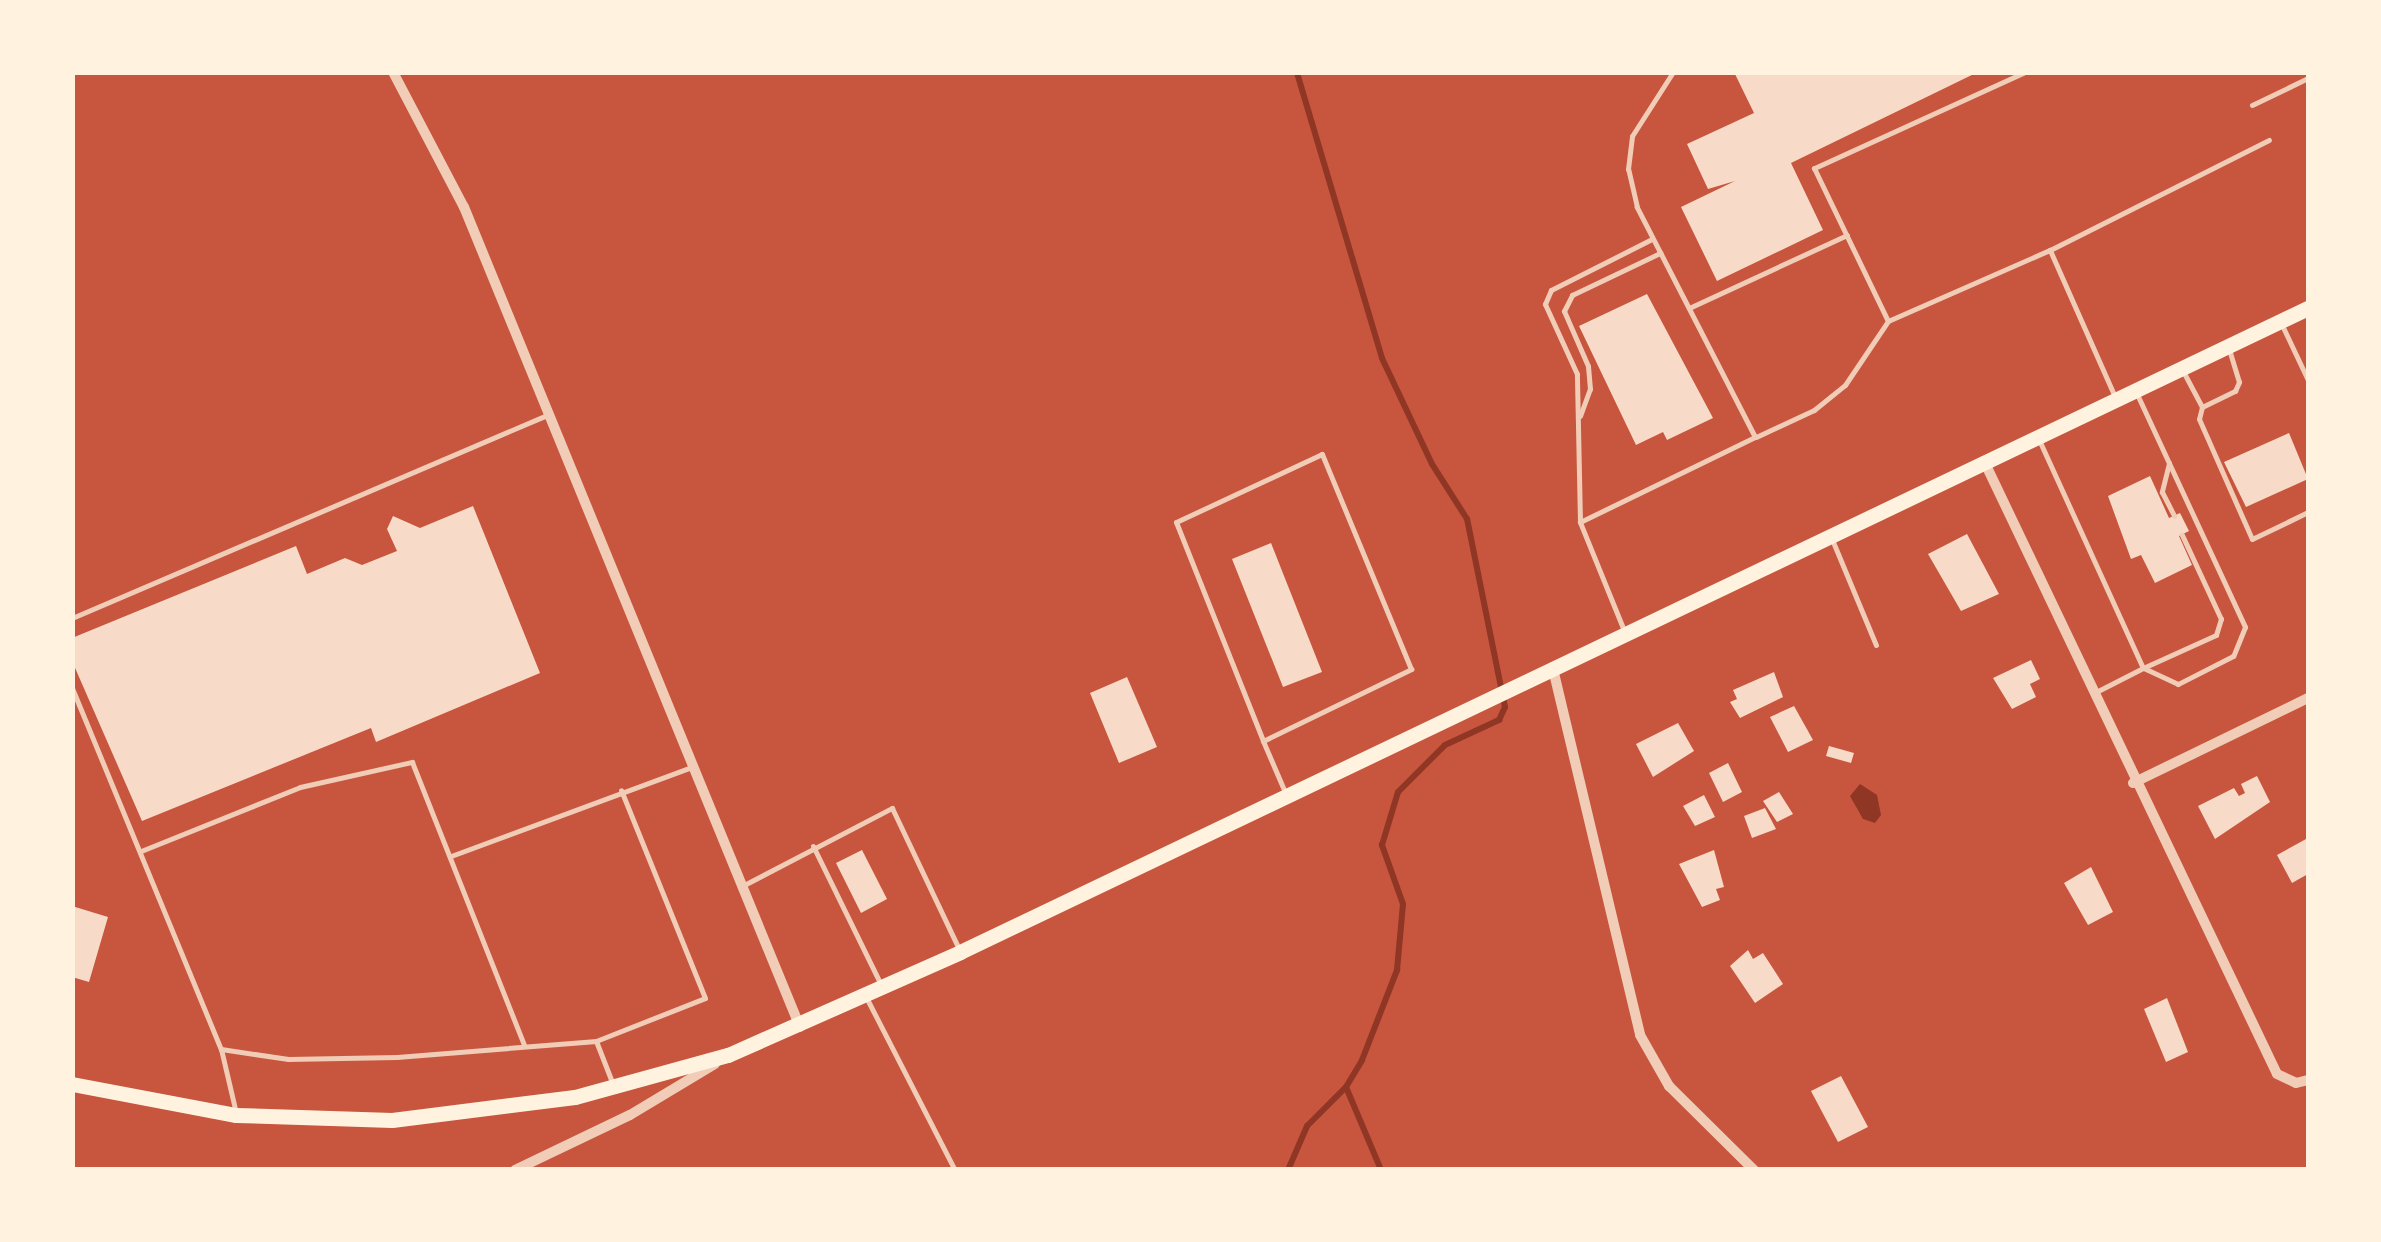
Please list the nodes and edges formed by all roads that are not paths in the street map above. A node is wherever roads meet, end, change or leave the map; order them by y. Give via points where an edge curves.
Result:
1 (392, 72) edge
2 (1673, 72) edge
3 (2025, 72) edge
4 (2308, 78) edge
5 (2252, 105) dead end
6 (2270, 140) dead end
7 (1847, 236) junction
8 (1652, 238) junction
9 (2050, 250) junction
10 (1660, 253) junction
11 (1689, 308) junction
12 (2308, 308) edge
13 (2280, 320) junction
14 (1888, 321) junction
15 (2227, 343) junction
16 (2180, 366) junction
17 (2308, 380) edge
18 (2134, 388) junction
19 (2115, 397) junction
20 (2202, 406) junction
21 (548, 415) junction
22 (1578, 422) junction
23 (2037, 434) junction
24 (1755, 438) junction
25 (1984, 461) junction
26 (2169, 463) junction
27 (2308, 512) edge
28 (2174, 516) dead end
29 (1580, 522) junction
30 (1830, 534) junction
31 (2182, 534) dead end
32 (72, 618) edge
33 (1626, 634) junction
34 (1876, 645) dead end
35 (2143, 668) junction
36 (1553, 669) junction
37 (72, 688) edge
38 (2092, 694) junction
39 (2308, 698) edge
40 (1263, 741) junction
41 (692, 767) junction
42 (2133, 783) junction
43 (622, 790) junction
44 (1286, 795) junction
45 (813, 846) junction
46 (141, 851) junction
47 (451, 856) junction
48 (742, 887) junction
49 (960, 952) junction
50 (883, 988) junction
51 (866, 996) junction
52 (800, 1027) junction
53 (596, 1042) junction
54 (524, 1045) junction
55 (221, 1049) junction
56 (728, 1056) junction
57 (2308, 1080) edge
58 (72, 1084) edge
59 (615, 1089) junction
60 (236, 1115) junction
61 (515, 1170) edge
62 (955, 1170) edge
63 (1754, 1170) edge

1 - 21 street via 464,207
2 - 8 lane via 1632,136 1628,169
3 - 7 lane via 1814,168
4 - 5 lane
6 - 9 lane
7 - 11 lane
7 - 14 lane
8 - 10 lane
8 - 22 lane via 1551,290 1545,304 1576,374
9 - 14 lane
9 - 19 lane
10 - 11 lane
10 - 22 lane via 1572,294 1564,311 1588,366 1590,389
11 - 24 lane
12 - 13 main road
13 - 15 main road
13 - 17 lane
14 - 24 lane via 1845,385 1814,410
15 - 16 main road
15 - 20 lane via 2239,382 2235,391
16 - 18 main road
16 - 20 lane
18 - 19 main road
18 - 26 lane
19 - 23 main road
20 - 27 lane via 2199,419 2252,539
21 - 32 lane
21 - 41 street
22 - 29 lane
23 - 25 main road
23 - 35 lane
24 - 29 lane
25 - 30 main road
25 - 38 street
26 - 28 lane via 2162,492
26 - 35 lane via 2245,627 2232,656 2178,684
29 - 33 lane
30 - 33 main road
30 - 34 lane
31 - 35 lane via 2221,619 2216,635
33 - 36 main road
35 - 38 lane
36 - 44 main road
36 - 63 street via 1640,1034 1669,1086
37 - 46 lane
38 - 42 street
39 - 42 street
40 - 40 lane via 1176,522 1322,454 1411,669
40 - 44 lane
41 - 43 lane
41 - 48 street
42 - 57 street via 2277,1074 2296,1083
43 - 47 lane
43 - 53 lane via 705,998
44 - 49 main road
45 - 48 lane
45 - 49 lane via 892,808
45 - 50 lane
46 - 47 lane via 300,787 412,762
46 - 55 lane
47 - 54 lane
48 - 52 street
49 - 50 main road
50 - 51 main road
51 - 52 main road
51 - 62 lane
52 - 56 main road
53 - 54 lane
53 - 59 lane
54 - 55 lane via 288,1059
55 - 60 lane
56 - 59 main road
56 - 61 street via 630,1115
58 - 60 main road
59 - 60 main road via 454,1116

